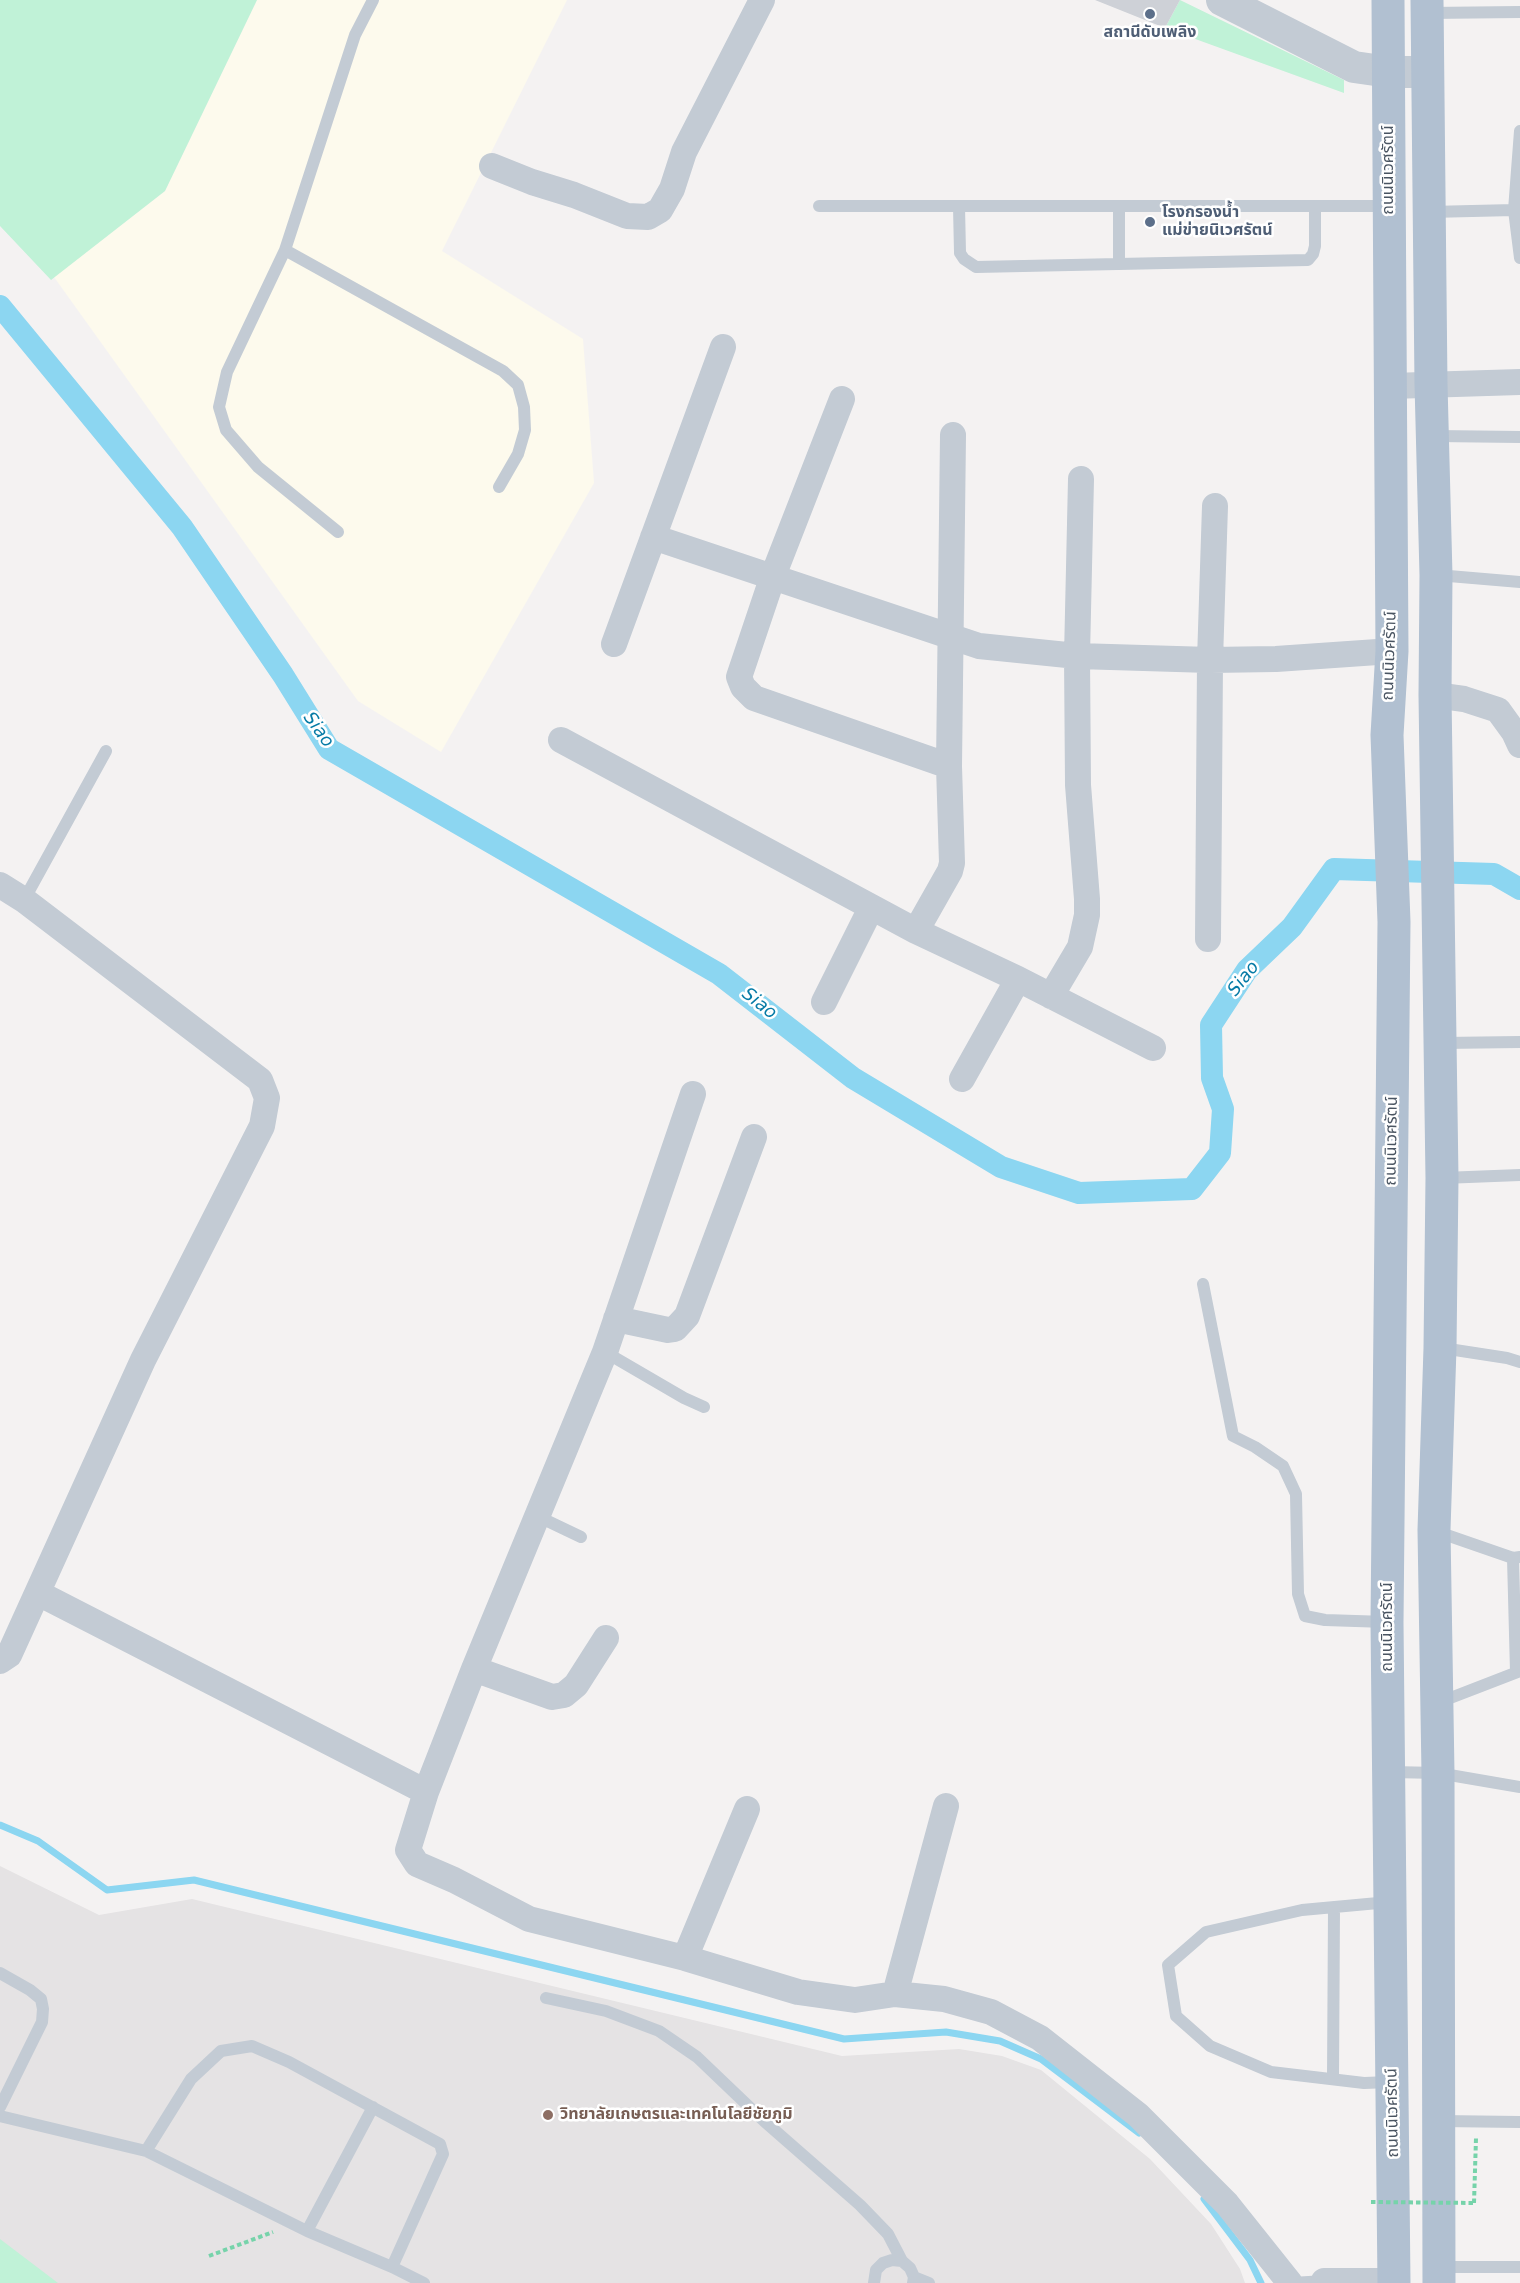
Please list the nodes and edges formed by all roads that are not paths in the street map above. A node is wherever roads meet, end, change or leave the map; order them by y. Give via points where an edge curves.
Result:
1 (373, 0) edge
2 (762, 0) edge
3 (1222, 0) edge
4 (1388, 0) edge
5 (1427, 6) edge
6 (1520, 12) edge
7 (1389, 72) junction
8 (1428, 72) junction
9 (1520, 131) edge
10 (492, 166) dead end
11 (819, 206) dead end
12 (959, 206) junction
13 (1119, 206) junction
14 (1315, 206) junction
15 (1389, 206) junction
16 (1514, 210) junction
17 (1429, 212) junction
18 (285, 250) junction
19 (1520, 258) edge
20 (1119, 264) junction
21 (723, 347) dead end
22 (1520, 382) edge
23 (1431, 384) junction
24 (1391, 386) junction
25 (842, 399) dead end
26 (953, 435) dead end
27 (1434, 436) junction
28 (1520, 437) edge
29 (1080, 479) dead end
30 (500, 487) dead end
31 (1215, 506) dead end
32 (339, 532) dead end
33 (653, 537) junction
34 (1436, 575) junction
35 (773, 576) junction
36 (1520, 582) edge
37 (951, 638) junction
38 (614, 644) dead end
39 (1392, 651) junction
40 (1077, 656) junction
41 (1209, 660) junction
42 (1435, 695) junction
43 (561, 740) dead end
44 (1520, 745) edge
45 (106, 751) dead end
46 (949, 766) junction
47 (0, 885) edge
48 (24, 900) junction
49 (871, 908) junction
50 (916, 931) junction
51 (1208, 939) dead end
52 (1018, 979) junction
53 (1052, 996) junction
54 (824, 1002) dead end
55 (1441, 1042) junction
56 (1520, 1042) edge
57 (1153, 1048) dead end
58 (962, 1079) dead end
59 (693, 1094) dead end
60 (754, 1137) dead end
61 (1520, 1175) edge
62 (1442, 1178) junction
63 (1203, 1284) dead end
64 (616, 1319) junction
65 (1440, 1348) junction
66 (605, 1352) junction
67 (1520, 1362) edge
68 (704, 1407) dead end
69 (537, 1516) junction
70 (1434, 1530) junction
71 (581, 1537) dead end
72 (1516, 1557) edge
73 (38, 1593) junction
74 (1387, 1622) junction
75 (606, 1638) dead end
76 (0, 1661) edge
77 (474, 1669) junction
78 (1518, 1672) edge
79 (1436, 1704) junction
80 (1390, 1772) junction
81 (1438, 1773) junction
82 (1520, 1787) edge
83 (426, 1792) junction
84 (946, 1806) dead end
85 (747, 1809) dead end
86 (1390, 1902) junction
87 (1334, 1908) junction
88 (685, 1958) junction
89 (0, 1973) edge
90 (895, 1994) junction
91 (546, 1998) dead end
92 (1332, 2079) junction
93 (1392, 2081) junction
94 (0, 2107) edge
95 (373, 2107) junction
96 (0, 2116) edge
97 (1439, 2121) junction
98 (1520, 2122) edge
99 (146, 2151) junction
100 (307, 2231) junction
101 (902, 2261) junction
102 (392, 2267) junction
103 (1520, 2267) edge
104 (1439, 2275) edge
105 (914, 2280) edge
106 (1324, 2281) joint
107 (873, 2282) edge
108 (1394, 2282) edge
109 (424, 2283) edge
110 (929, 2283) edge
111 (1291, 2283) edge

1 - 18 lane via 355,35
2 - 10 street via 684,152 672,189 660,210 648,217 627,216
3 - 7 street via 1354,67
4 - 7 main road, ถนนนิเวศรัตน์
5 - 6 lane
5 - 8 main road
7 - 8 street
7 - 15 main road, ถนนนิเวศรัตน์
8 - 17 main road
9 - 16 lane
11 - 12 lane
12 - 13 lane
12 - 20 lane via 960,253 976,267
13 - 14 lane
13 - 20 lane
14 - 15 lane
14 - 20 lane via 1315,246 1308,260
15 - 24 main road, ถนนนิเวศรัตน์
16 - 17 lane
16 - 19 lane
17 - 23 main road
18 - 30 lane via 503,371 518,385 525,430 518,454
18 - 32 lane via 226,372 219,408 226,430 258,467
21 - 33 street
22 - 23 street
23 - 24 street
23 - 27 main road
24 - 39 main road, ถนนนิเวศรัตน์
25 - 35 street
26 - 37 street
27 - 28 lane
27 - 34 main road
29 - 40 street
31 - 41 street
33 - 35 street
33 - 38 street
34 - 36 lane
34 - 42 main road
35 - 37 street
35 - 46 street via 744,658 739,677 742,687 754,698
37 - 40 street via 988,647
37 - 46 street
39 - 41 street
39 - 74 main road, ถนนนิเวศรัตน์ via 1387,735 1395,922
40 - 41 street
40 - 53 street via 1078,785 1087,915 1080,946
41 - 51 street
42 - 44 street via 1498,710
42 - 55 main road
43 - 49 street
45 - 48 lane
46 - 50 street via 950,872
47 - 48 street
48 - 73 street via 260,1080 267,1098 262,1126 143,1360
49 - 50 street
49 - 54 street
50 - 52 street
52 - 53 street
52 - 58 street
53 - 57 street
55 - 56 lane
55 - 62 main road
59 - 64 street
60 - 64 street via 687,1316 675,1329 668,1330
61 - 62 lane
62 - 65 main road
63 - 74 lane via 1233,1436 1283,1466 1296,1494 1298,1594 1305,1616
64 - 66 street
65 - 67 lane
65 - 70 main road
66 - 68 lane
66 - 69 street
69 - 71 lane
69 - 77 street
70 - 72 lane
70 - 79 main road
72 - 78 lane
73 - 76 street via 9,1655
73 - 83 street
74 - 80 main road, ถนนนิเวศรัตน์
75 - 77 street via 576,1685 564,1695 552,1697
77 - 83 street
78 - 79 lane
79 - 81 main road
80 - 81 lane
80 - 86 main road, ถนนนิเวศรัตน์
81 - 82 lane
81 - 97 main road
83 - 88 street via 408,1850 417,1864 529,1919
84 - 90 street
85 - 88 street
86 - 87 lane
86 - 93 main road, ถนนนิเวศรัตน์
87 - 92 lane
87 - 92 lane via 1206,1932 1167,1965 1176,2016 1210,2046 1271,2072
88 - 90 street via 798,1992 855,2000
89 - 94 lane via 30,1990 41,1999 44,2009 42,2022
90 - 111 street via 945,1999 991,2012 1040,2038 1138,2115 1227,2204
91 - 101 lane via 606,2011 659,2031 697,2057 860,2205 888,2234
92 - 93 lane
93 - 108 main road, ถนนนิเวศรัตน์
95 - 99 lane via 252,2046 221,2051 191,2079
95 - 100 lane
95 - 102 lane via 440,2144 443,2154
96 - 99 lane
97 - 98 lane
97 - 104 main road
99 - 100 lane
100 - 102 lane
101 - 105 lane via 910,2268
101 - 107 lane via 892,2259 883,2263
102 - 109 lane
103 - 104 lane
105 - 110 lane
106 - 108 street
106 - 111 lane

